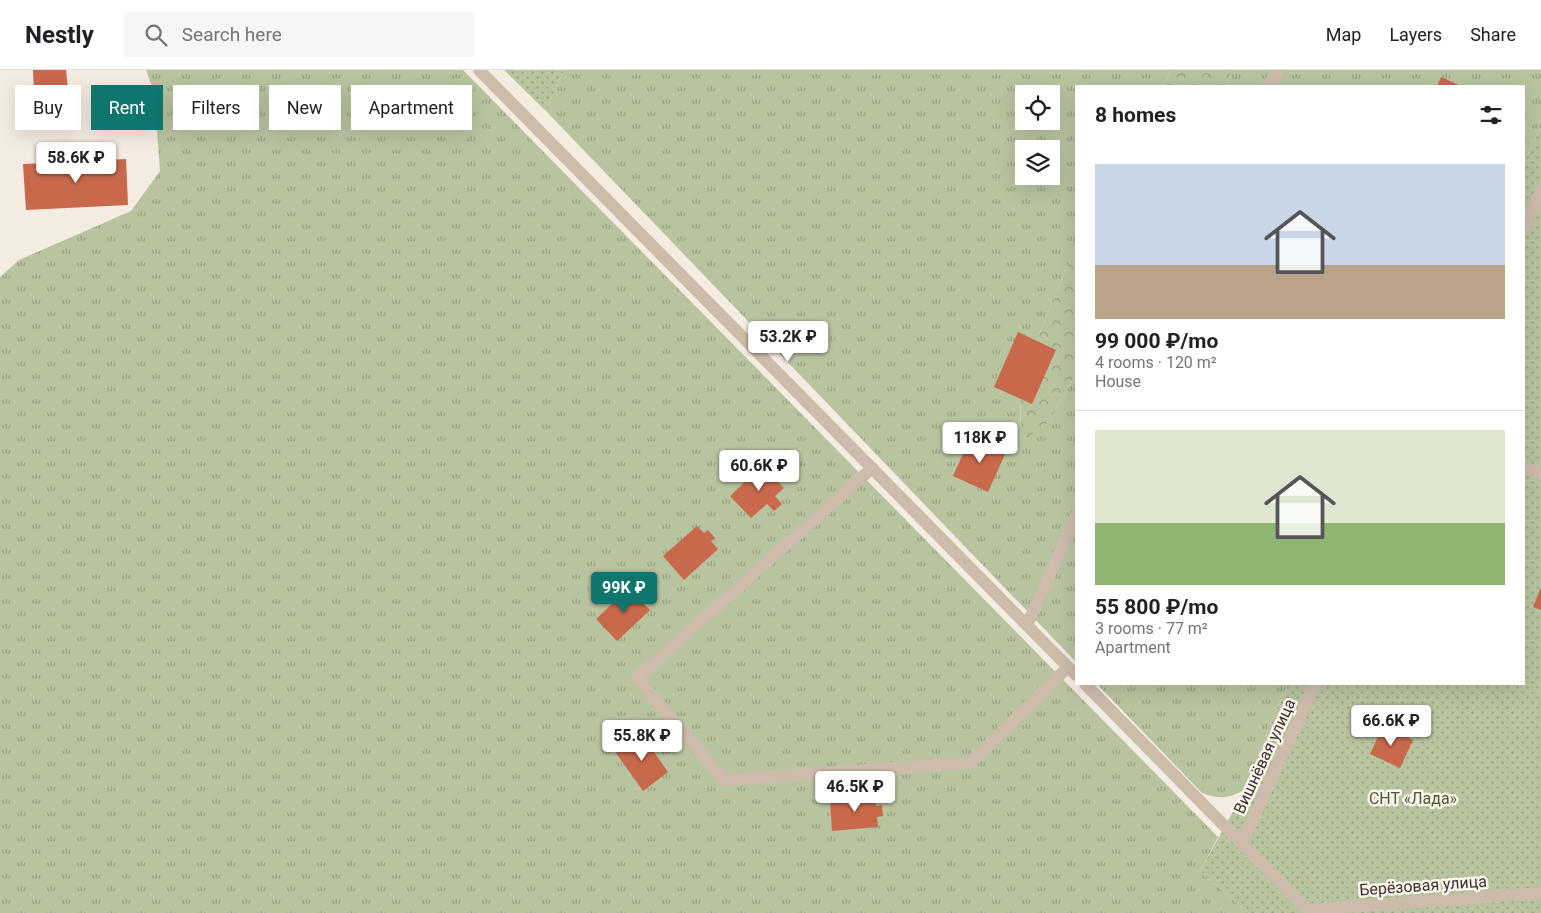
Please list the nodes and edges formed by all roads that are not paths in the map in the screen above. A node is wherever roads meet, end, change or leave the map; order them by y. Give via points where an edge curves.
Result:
1 (479, 70) edge
2 (1277, 70) edge
3 (1270, 85) edge
4 (1541, 191) edge
5 (1525, 226) edge
6 (872, 468) junction
7 (1525, 468) edge
8 (1541, 473) edge
9 (1075, 518) edge
10 (1027, 625) junction
11 (1072, 671) edge
12 (1086, 685) edge
13 (1315, 685) edge
14 (1242, 843) junction
15 (1541, 893) edge
16 (1309, 911) edge

1 - 6 street
2 - 3 street
4 - 5 street
6 - 10 street
6 - 11 street via 637,678 724,780 970,763
7 - 8 street
9 - 10 street
10 - 11 street
12 - 14 street
13 - 14 street, Вишнёвая улица
14 - 16 street
15 - 16 street, Берёзовая улица

